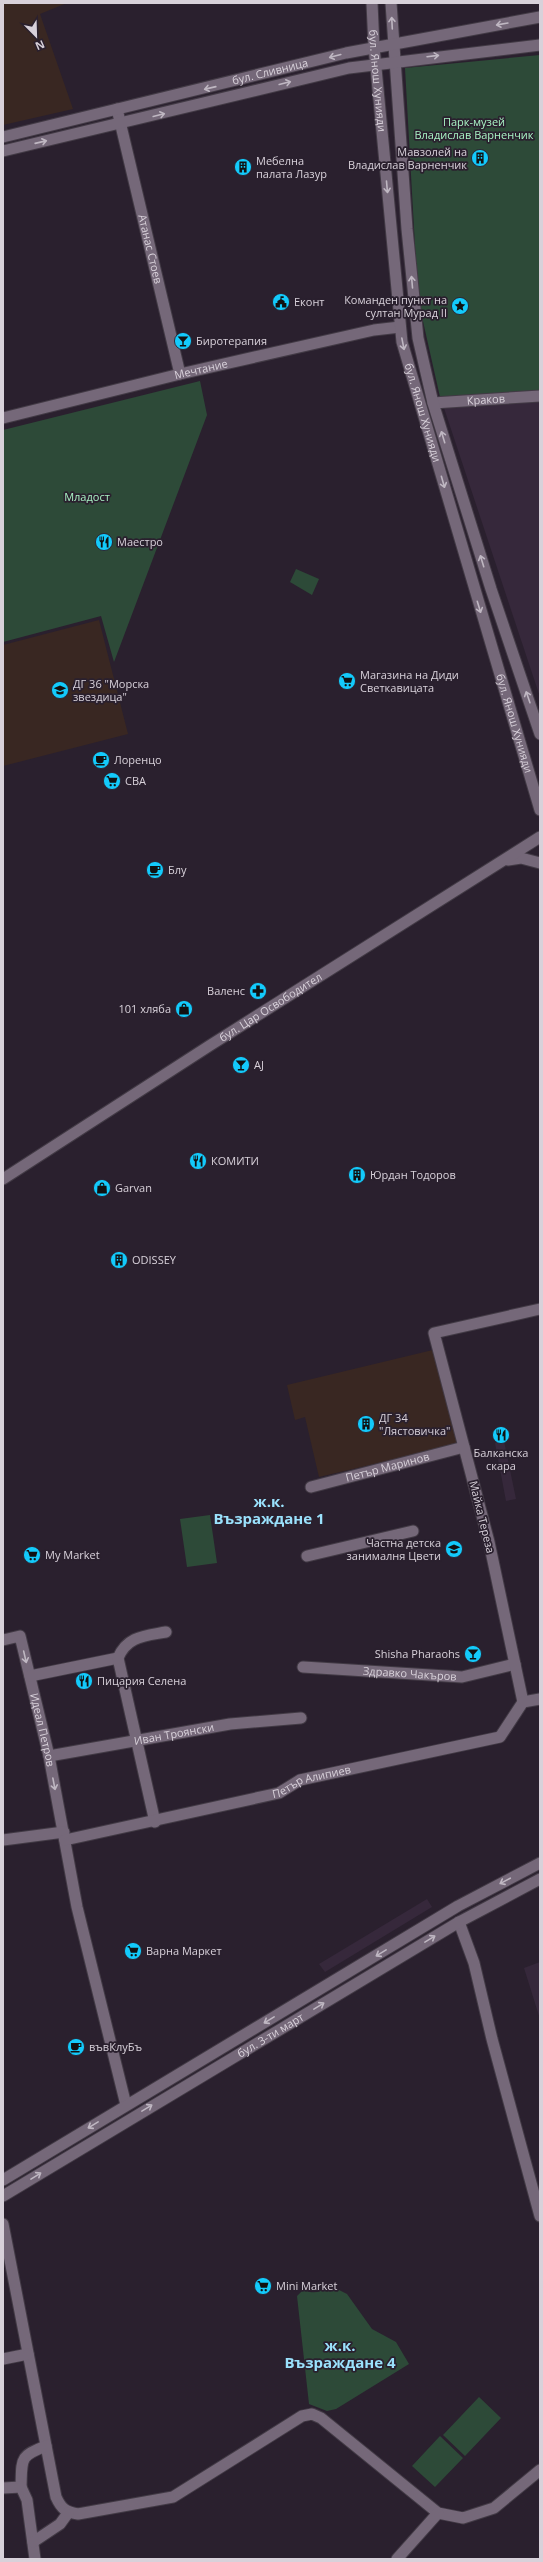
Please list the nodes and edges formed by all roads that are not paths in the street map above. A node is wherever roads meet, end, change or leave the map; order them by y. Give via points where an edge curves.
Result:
1 (372, 3) edge
2 (391, 3) edge
3 (540, 17) edge
4 (393, 43) junction
5 (540, 45) edge
6 (374, 47) junction
7 (394, 61) junction
8 (376, 64) junction
9 (117, 109) junction
10 (121, 124) junction
11 (3, 137) edge
12 (3, 151) edge
13 (400, 327) junction
14 (180, 374) junction
15 (540, 396) edge
16 (433, 403) junction
17 (3, 418) edge
18 (540, 734) edge
19 (540, 810) edge
20 (540, 837) edge
21 (503, 861) junction
22 (540, 863) edge
23 (3, 1180) edge
24 (540, 1309) edge
25 (464, 1447) junction
26 (311, 1487) dead end
27 (413, 1531) dead end
28 (307, 1556) dead end
29 (166, 1632) dead end
30 (3, 1640) edge
31 (118, 1658) junction
32 (515, 1664) junction
33 (303, 1667) dead end
34 (30, 1676) junction
35 (540, 1698) edge
36 (523, 1702) junction
37 (301, 1718) dead end
38 (137, 1741) junction
39 (49, 1756) junction
40 (155, 1822) junction
41 (64, 1836) junction
42 (3, 1840) edge
43 (540, 1863) edge
44 (540, 1879) edge
45 (459, 1922) junction
46 (126, 2105) junction
47 (3, 2180) edge
48 (3, 2196) edge
49 (540, 2216) edge
50 (3, 2224) edge
51 (28, 2354) junction
52 (3, 2359) edge
53 (46, 2446) junction
54 (540, 2470) edge
55 (21, 2487) junction
56 (3, 2488) edge
57 (68, 2513) junction
58 (438, 2513) junction
59 (33, 2542) junction
60 (35, 2559) edge
61 (397, 2559) edge

1 - 6 street, бул. Янош Хунияди
4 -> 2 street, бул. Янош Хунияди
3 -> 4 street, бул. Сливница
4 - 6 street, бул. Сливница
4 - 7 street, бул. Янош Хунияди
7 -> 5 street, бул. Сливница
6 - 8 street, бул. Янош Хунияди
6 -> 9 street, бул. Сливница
7 - 8 street, бул. Сливница
16 -> 7 street, бул. Янош Хунияди via 415,317
10 -> 8 street, бул. Сливница via 320,74
8 -> 13 street, бул. Янош Хунияди
9 - 10 street, Атанас Стоев
9 - 11 street, бул. Сливница
12 -> 10 street, бул. Сливница
10 - 14 street, Атанас Стоев
13 - 14 street, Мечтание via 374,330
13 -> 19 street, бул. Янош Хунияди via 420,408
14 - 17 street, Мечтание
15 - 16 street, Краков
18 -> 16 street, бул. Янош Хунияди
20 - 21 street, бул. Цар Освободител
21 - 22 street via 521,858
21 - 23 street, бул. Цар Освободител via 209,1046
24 - 25 street, Майка Тереза via 434,1333
25 - 26 street, Петър Маринов
25 - 32 street, Майка Тереза via 489,1542
27 - 28 street
29 - 31 street via 131,1639 123,1647
30 -> 34 street, Идеал Петров via 20,1636
31 - 34 street
31 - 38 street
32 - 33 street, Здравко Чакъров via 462,1677
32 - 36 street, Майка Тереза
34 - 39 street, Идеал Петров
35 - 36 street
36 - 40 street, Петър Алипиев via 500,1737 300,1780 279,1793
37 - 38 street, Иван Троянски via 230,1724
38 - 39 street, Иван Троянски
38 - 40 street
39 -> 41 street, Идеал Петров
40 - 41 street, Петър Алипиев
41 - 42 street, Петър Алипиев
41 - 46 street, Идеал Петров via 77,1907
43 -> 46 street, бул. 3-ти март via 458,1906
44 - 45 street, бул. 3-ти март
48 -> 45 street, бул. 3-ти март
45 - 49 street via 474,1963
46 -> 47 street, бул. 3-ти март
50 - 51 street
51 - 52 street
51 - 53 street
53 - 55 street via 28,2452 23,2458
53 - 57 street via 56,2497 60,2507
54 - 58 street via 494,2508 463,2518
55 - 56 street
55 - 59 street via 27,2500
57 - 58 street via 78,2514 173,2496 302,2416 312,2414 348,2439
57 - 59 street via 60,2524
58 - 61 street
59 - 60 street

